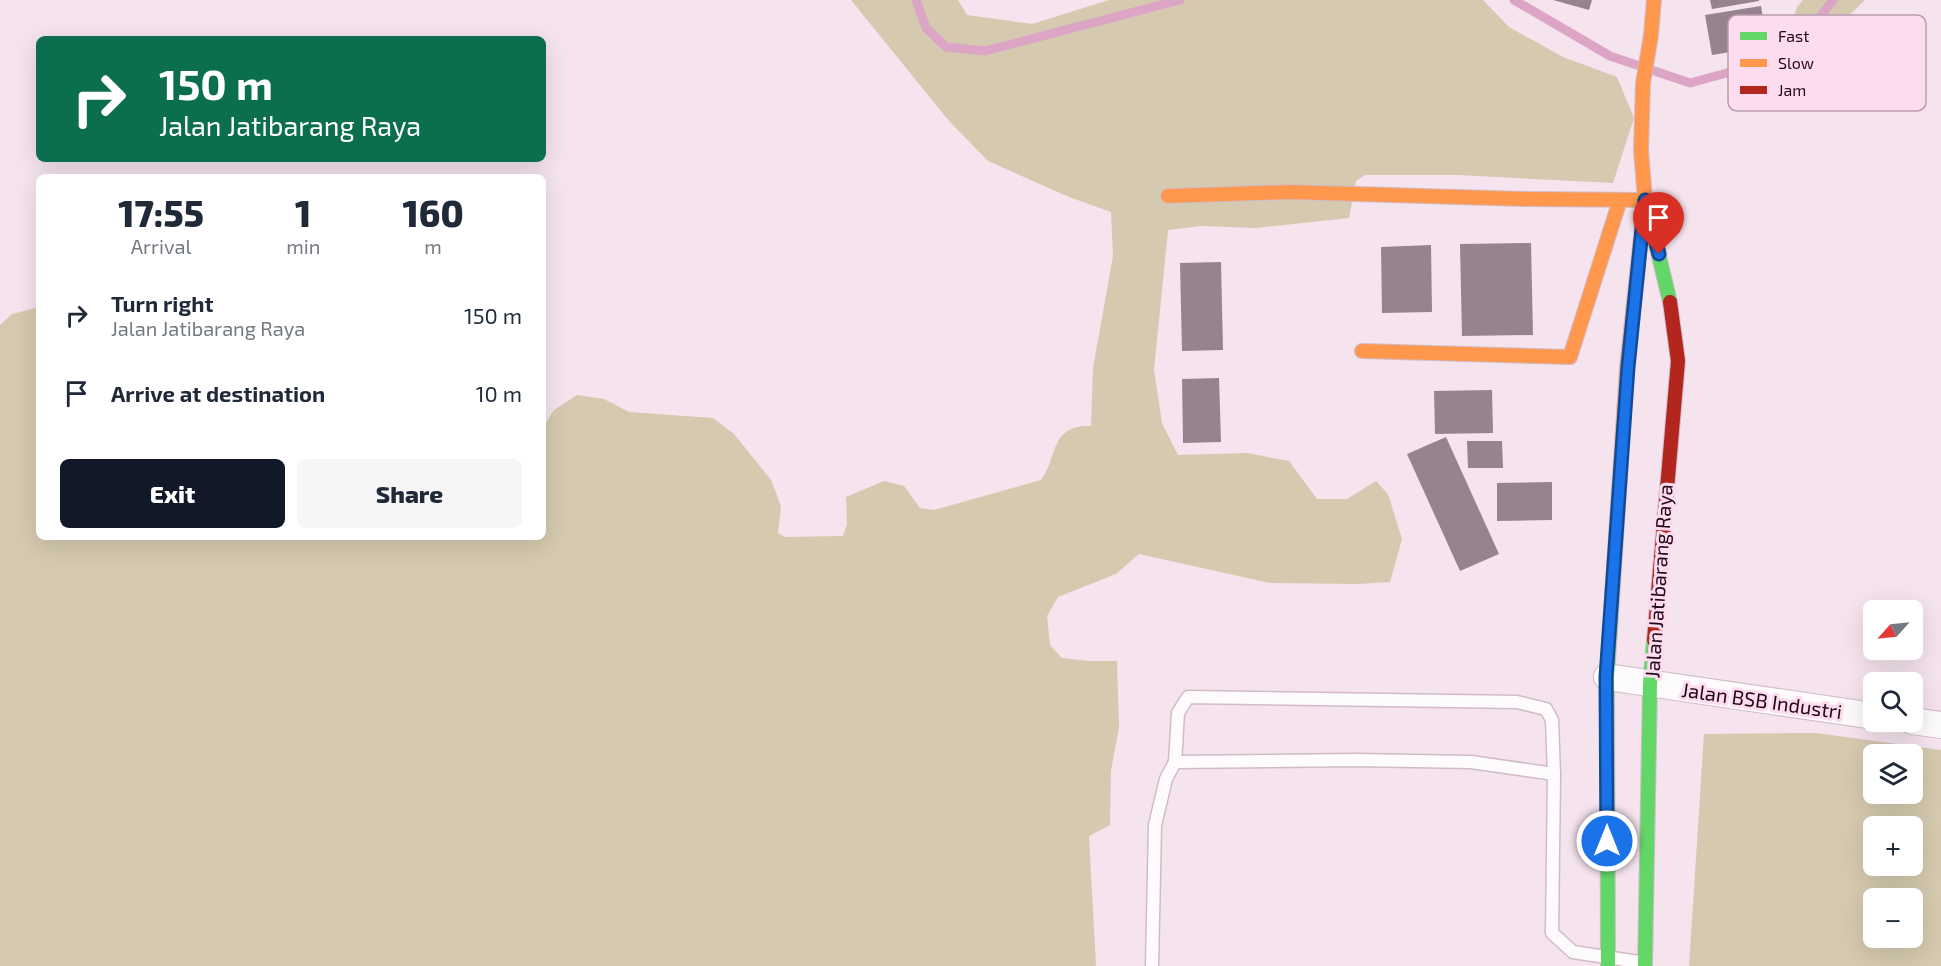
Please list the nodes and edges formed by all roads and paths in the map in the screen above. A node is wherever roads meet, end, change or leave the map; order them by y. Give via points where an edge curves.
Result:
1 (1654, 0) edge
2 (1168, 196) dead end
3 (1620, 200) junction
4 (1645, 200) junction
5 (1362, 351) dead end
6 (1606, 677) junction
7 (1650, 684) junction
8 (1863, 714) edge
9 (1923, 723) edge
10 (1941, 725) edge
11 (1175, 762) junction
12 (1554, 774) junction
13 (1608, 962) edge
14 (1646, 964) edge
15 (1152, 966) edge

1 - 4 street, Jalan Jatibarang Raya via 1643,83 1641,150
2 - 3 street via 1290,192
3 - 4 street
3 - 5 street via 1570,357
4 - 6 street, Jalan Jatibarang Raya via 1628,367
4 - 7 street, Jalan Jatibarang Raya via 1671,304 1678,361
6 - 7 street, Jalan BSB Industri
6 - 13 street, Jalan Jatibarang Raya
7 - 8 street, Jalan BSB Industri
7 - 14 street, Jalan Jatibarang Raya
9 - 10 street
11 - 12 lane via 1471,762
11 - 12 lane via 1178,713 1188,697 1516,702 1546,709 1552,720
11 - 15 lane via 1166,779 1155,825
12 - 13 lane via 1552,933 1573,952
13 - 14 lane

